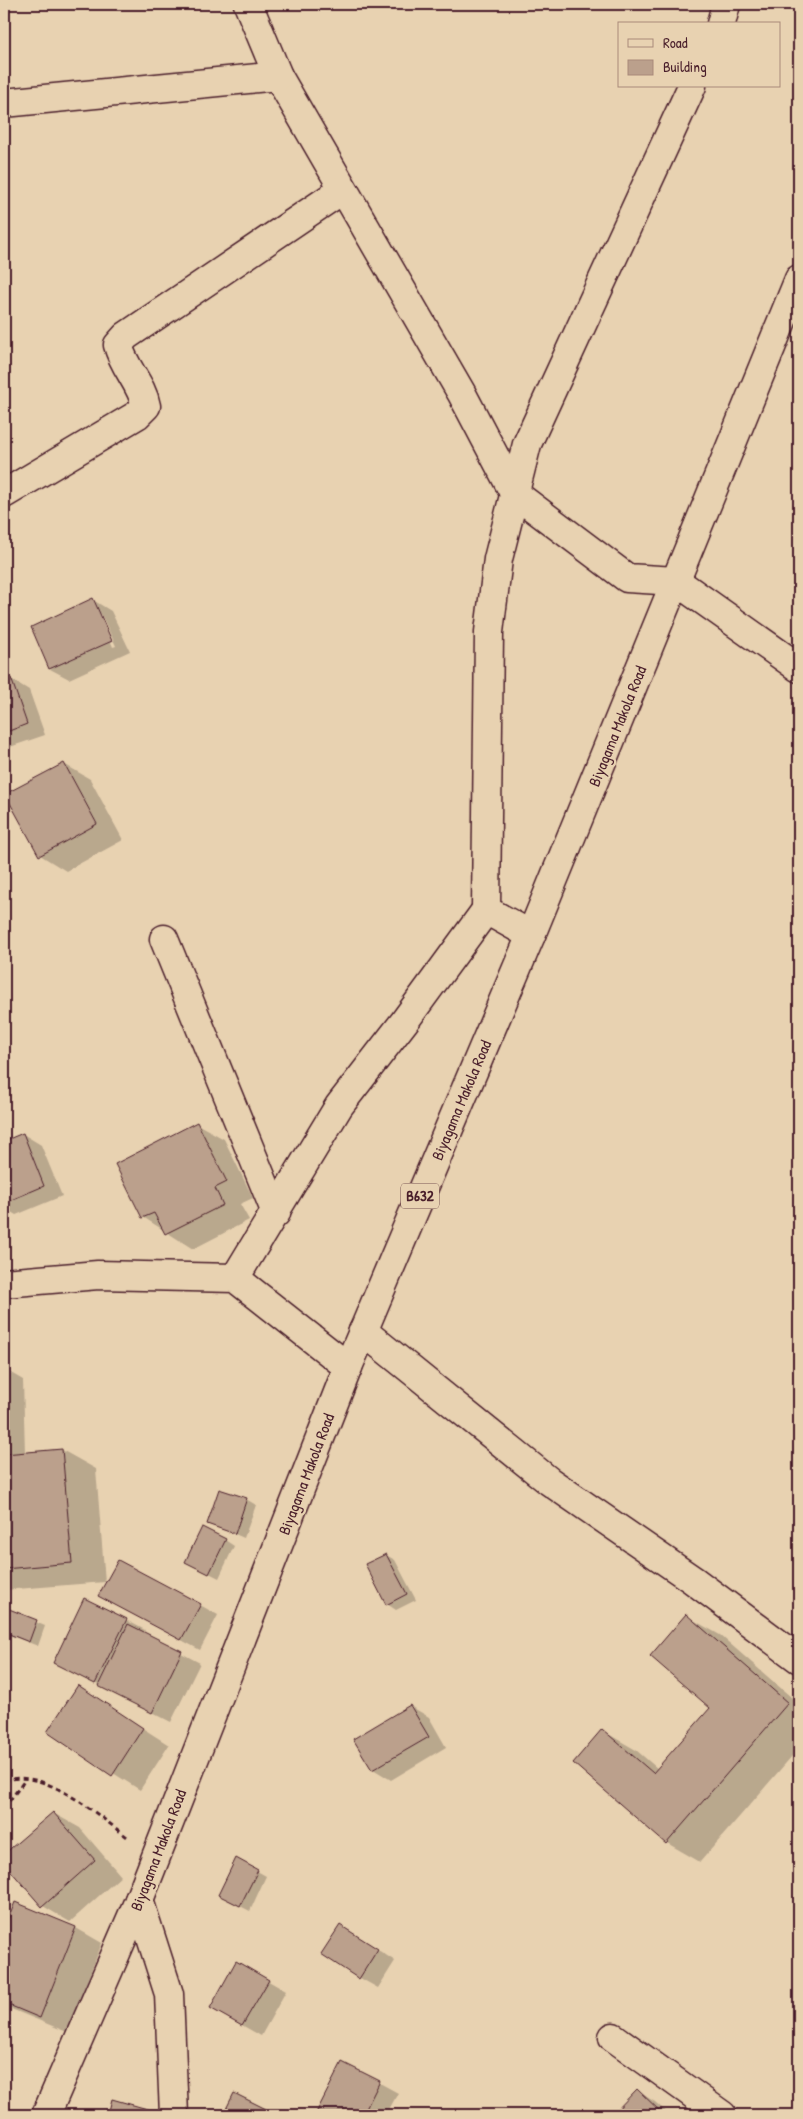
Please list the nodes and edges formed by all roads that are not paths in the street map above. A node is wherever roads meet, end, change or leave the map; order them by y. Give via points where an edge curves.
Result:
1 (248, 4) edge
2 (726, 4) edge
3 (721, 22) edge
4 (278, 76) junction
5 (691, 88) edge
6 (4, 103) edge
7 (342, 190) junction
8 (799, 279) edge
9 (514, 493) junction
10 (4, 494) edge
11 (676, 582) junction
12 (799, 668) edge
13 (486, 910) junction
14 (531, 935) junction
15 (164, 938) dead end
16 (276, 1213) junction
17 (236, 1278) junction
18 (4, 1284) edge
19 (363, 1331) junction
20 (348, 1367) junction
21 (799, 1659) edge
22 (139, 1900) junction
23 (613, 2037) dead end
24 (46, 2115) edge
25 (174, 2115) edge
26 (722, 2115) edge

1 - 4 street
2 - 3 street
4 - 6 street
4 - 7 street
5 - 9 street via 527,444
7 - 9 street via 462,394
7 - 10 street via 126,336 118,345 121,357 144,395 146,406
8 - 11 street, Biyagama Makola Road / B632
9 - 11 street via 627,578
9 - 13 street via 498,559 489,632
11 - 12 street
11 - 14 street, Biyagama Makola Road / B632
13 - 14 street
13 - 16 street via 339,1106
14 - 19 street, Biyagama Makola Road / B632
15 - 16 street
16 - 17 street
17 - 18 street via 98,1275
17 - 20 street
19 - 20 street, Biyagama Makola Road / B632
19 - 21 street via 548,1481 693,1580
20 - 22 street, Biyagama Makola Road / B632
22 - 24 street, Biyagama Makola Road / B632
22 - 25 street via 169,1994
23 - 26 street

